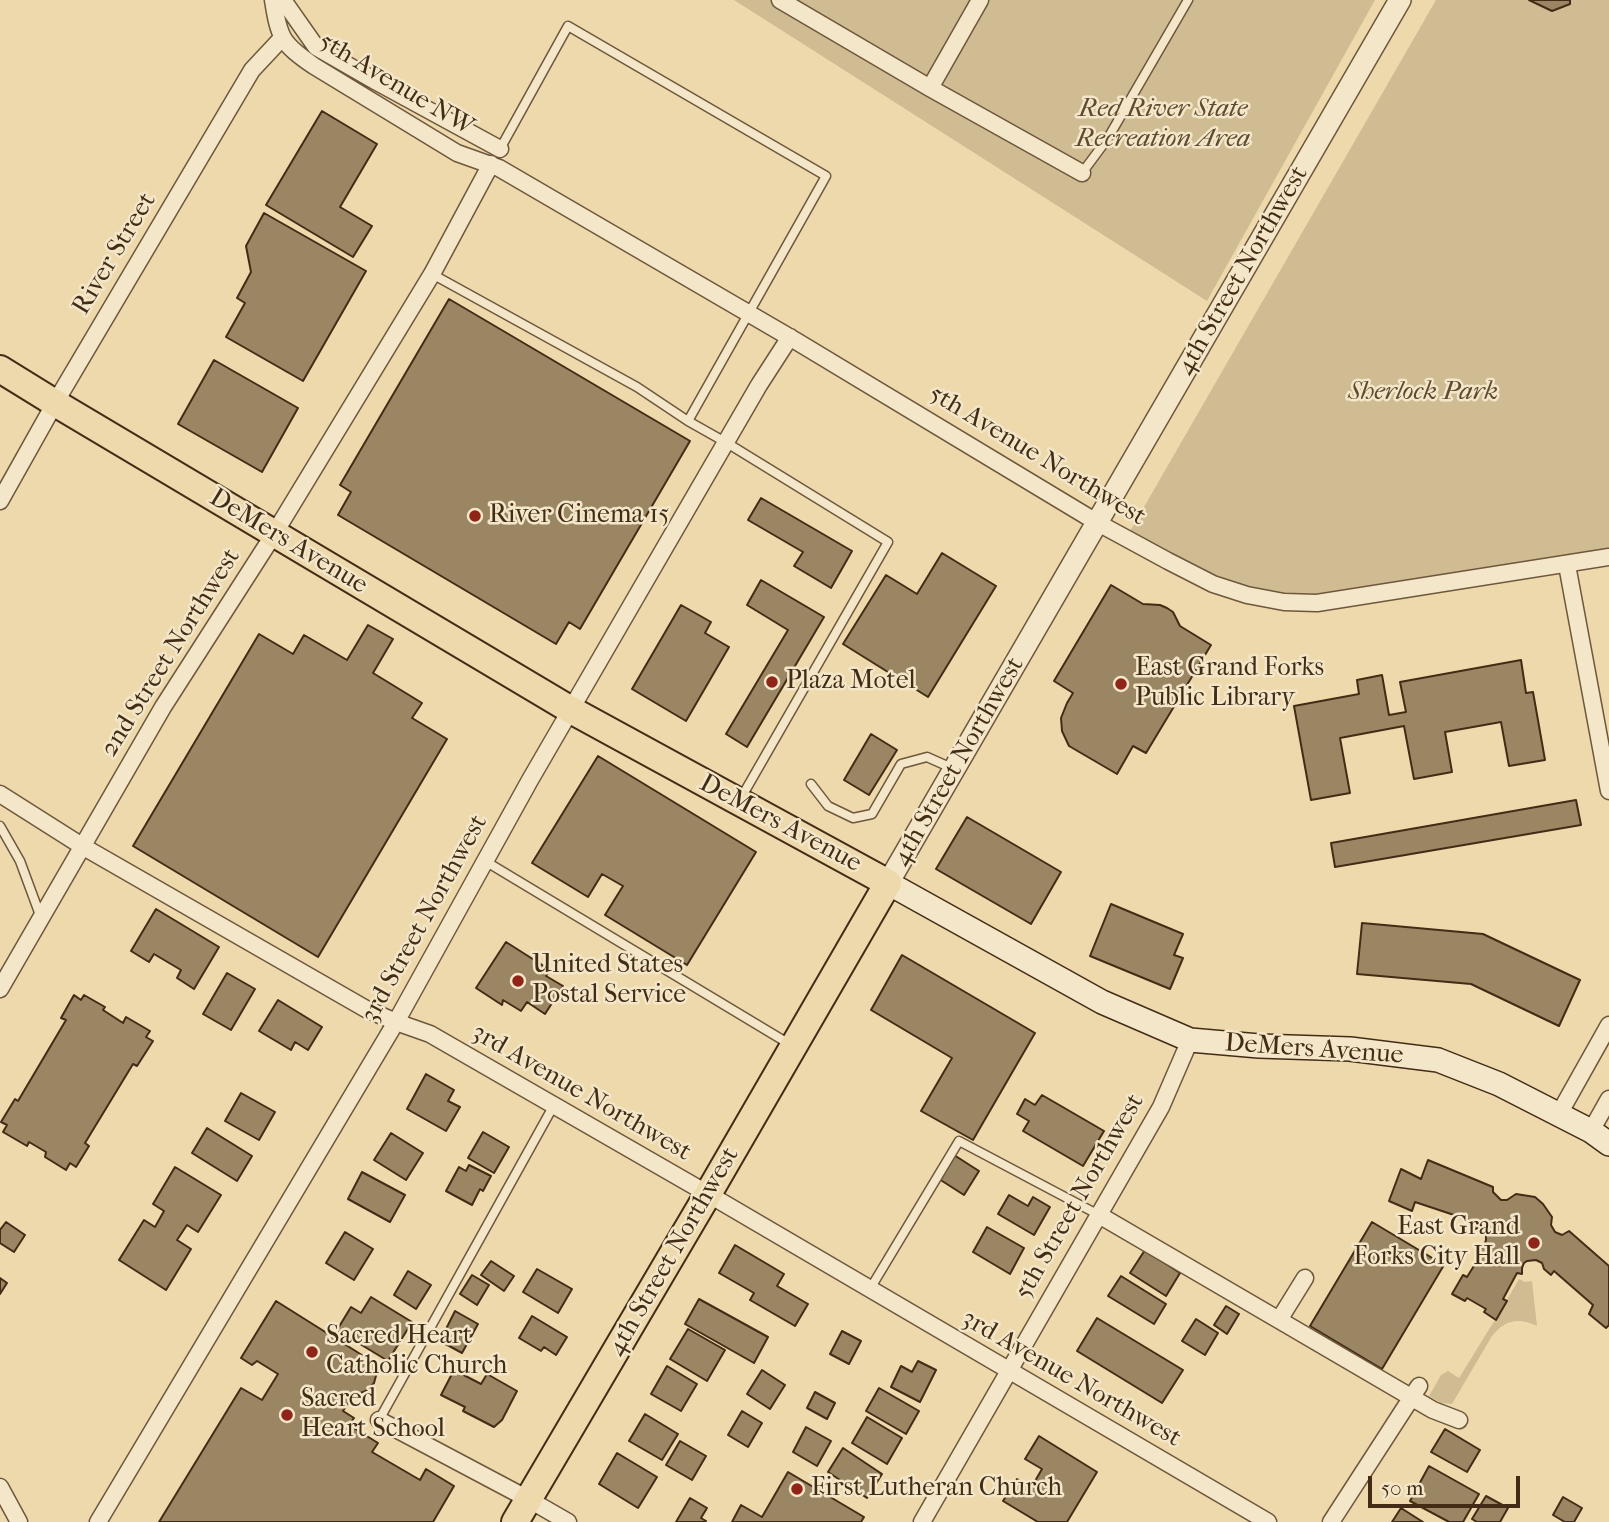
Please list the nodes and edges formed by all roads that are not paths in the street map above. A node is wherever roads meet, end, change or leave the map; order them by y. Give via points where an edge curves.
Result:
1 (273, 0) edge
2 (283, 0) edge
3 (780, 0) edge
4 (980, 0) edge
5 (1188, 0) edge
6 (1400, 0) edge
7 (282, 38) junction
8 (930, 88) junction
9 (500, 149) junction
10 (491, 164) junction
11 (1082, 173) joint
12 (432, 274) junction
13 (749, 313) junction
14 (790, 337) junction
15 (0, 369) edge
16 (55, 404) junction
17 (688, 421) junction
18 (727, 443) junction
19 (0, 501) edge
20 (1098, 523) junction
21 (274, 534) junction
22 (1609, 557) edge
23 (1567, 565) junction
24 (571, 710) junction
25 (955, 769) junction
26 (811, 784) dead end
27 (1609, 791) edge
28 (0, 794) edge
29 (738, 802) junction
30 (0, 826) edge
31 (82, 846) junction
32 (485, 861) junction
33 (888, 883) junction
34 (41, 917) junction
35 (0, 989) edge
36 (396, 1022) junction
37 (1609, 1025) edge
38 (1190, 1040) junction
39 (793, 1046) junction
40 (1609, 1098) edge
41 (554, 1105) junction
42 (1559, 1114) junction
43 (1600, 1137) edge
44 (708, 1194) junction
45 (1099, 1215) junction
46 (1305, 1278) dead end
47 (870, 1289) junction
48 (1279, 1320) junction
49 (1009, 1371) junction
50 (1415, 1392) junction
51 (379, 1420) joint
52 (1459, 1420) dead end
53 (0, 1487) edge
54 (528, 1499) junction
55 (19, 1522) edge
56 (98, 1522) edge
57 (515, 1522) edge
58 (568, 1522) edge
59 (922, 1522) edge
60 (1268, 1522) edge
61 (1331, 1522) edge

1 - 7 street
2 - 9 street via 316,47
3 - 8 street
4 - 8 street
5 - 11 lane via 1108,138
6 - 20 street, 4th Street Northwest
7 - 10 street, 5th Avenue NW via 313,66 457,153
7 - 16 street, River Street via 252,70
8 - 11 street
9 - 10 lane
9 - 13 lane via 568,26 826,176
10 - 12 street, 2nd Street Northwest
10 - 13 street, 5th Avenue Northwest
12 - 17 lane via 637,387
12 - 21 street, 2nd Street Northwest
13 - 14 street, 5th Avenue Northwest
13 - 17 lane
14 - 18 street, 3rd Street Northwest
14 - 20 street, 5th Avenue Northwest
15 - 16 main road, DeMers Avenue
16 - 19 street, River Street
16 - 21 main road, DeMers Avenue
17 - 18 lane
18 - 24 street, 3rd Street Northwest
18 - 29 lane via 888,542
20 - 23 street, 5th Avenue Northwest via 1213,584 1247,596 1284,601 1351,599
20 - 25 street, 4th Street Northwest
21 - 24 main road, DeMers Avenue
21 - 31 street, 2nd Street Northwest via 163,707
22 - 23 street, 5th Avenue Northwest
23 - 27 street
24 - 29 main road, DeMers Avenue
24 - 32 street, 3rd Street Northwest
25 - 26 lane via 927,757 901,764 872,814 853,818 828,806
25 - 33 street, 4th Street Northwest
28 - 31 street
29 - 33 main road, DeMers Avenue
30 - 34 lane
31 - 34 street, 2nd Street Northwest
31 - 36 street, 3rd Avenue Northwest
32 - 36 street, 3rd Street Northwest
32 - 39 lane
33 - 38 main road, DeMers Avenue via 1102,1002
33 - 39 main road, 4th Street Northwest
34 - 35 street, 2nd Street Northwest
36 - 41 street, 3rd Avenue Northwest via 430,1034
36 - 56 street, 3rd Street Northwest
37 - 42 street
38 - 42 main road, DeMers Avenue via 1350,1049 1438,1060
38 - 45 street, 5th Street Northwest via 1161,1107
39 - 44 main road, 4th Street Northwest
40 - 43 street
41 - 44 street, 3rd Avenue Northwest
41 - 51 lane
42 - 43 main road, DeMers Avenue
44 - 47 street, 3rd Avenue Northwest
44 - 54 main road, 4th Street Northwest
45 - 47 lane via 959,1141
45 - 48 street
45 - 49 street, 5th Street Northwest
46 - 48 street
47 - 49 street, 3rd Avenue Northwest
48 - 50 street
49 - 59 street, 5th Street Northwest
49 - 60 street, 3rd Avenue Northwest
50 - 52 street via 1433,1410
50 - 61 street
51 - 54 street
53 - 55 street
54 - 57 main road, 4th Street Northwest
54 - 58 street

